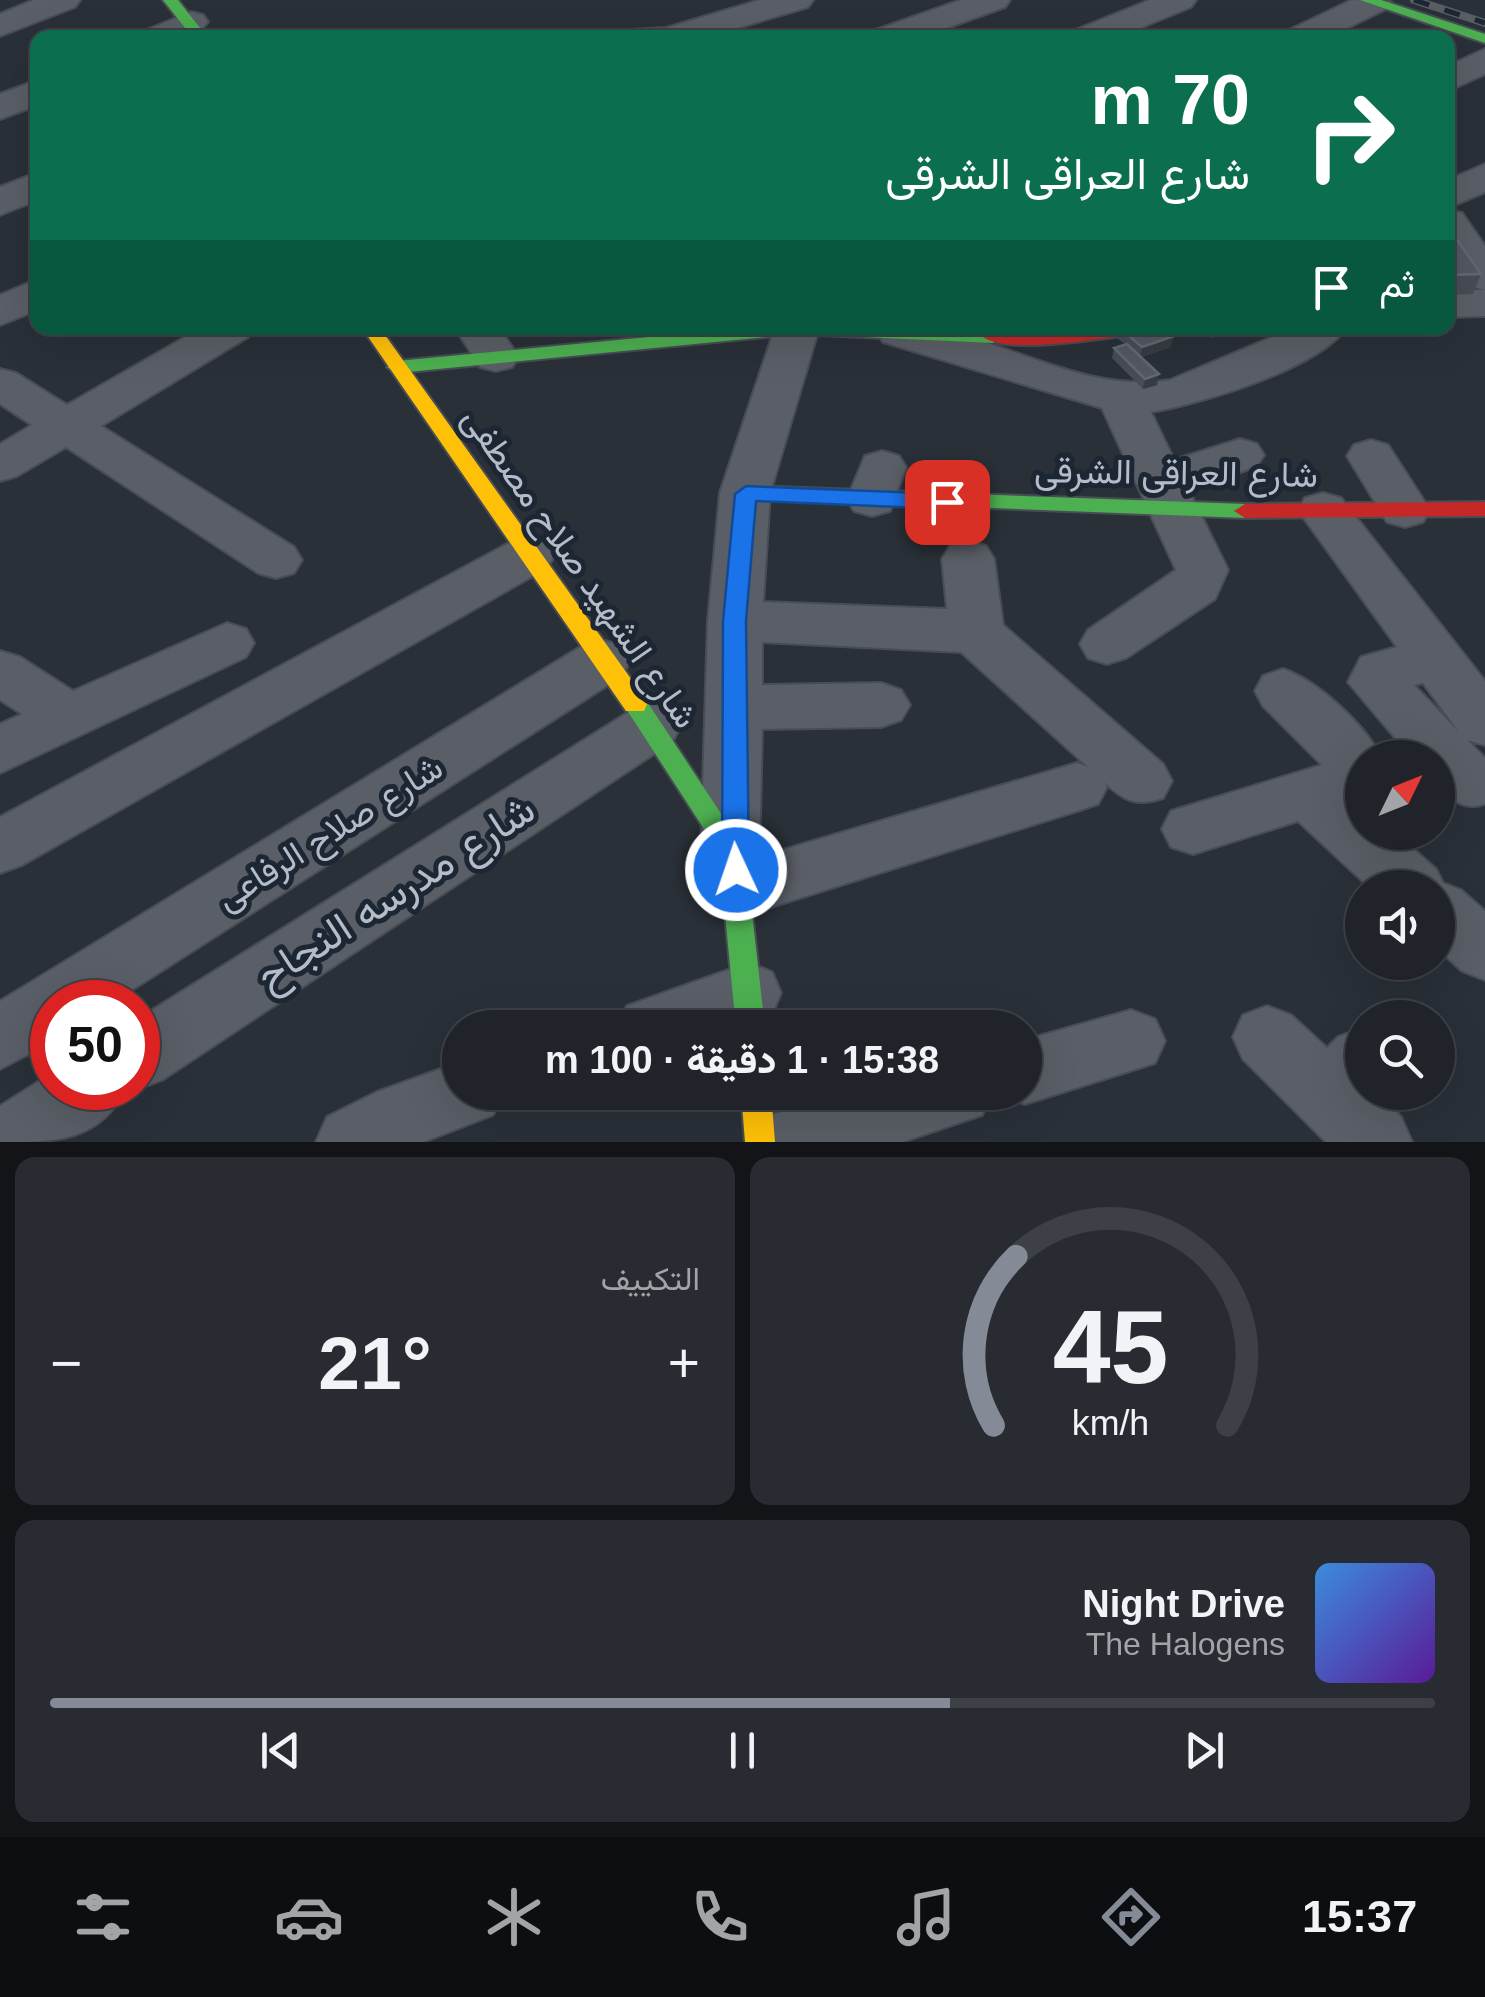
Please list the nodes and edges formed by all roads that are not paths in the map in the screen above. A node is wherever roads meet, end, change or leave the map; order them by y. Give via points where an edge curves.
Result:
1 (63, 0) edge
2 (796, 0) edge
3 (993, 0) edge
4 (1179, 0) edge
5 (1371, 1) edge
6 (0, 26) edge
7 (709, 30) edge
8 (909, 30) edge
9 (1105, 30) edge
10 (1315, 30) edge
11 (1485, 38) edge
12 (1485, 60) edge
13 (1455, 76) edge
14 (30, 95) edge
15 (0, 108) edge
16 (1485, 176) edge
17 (30, 188) edge
18 (1455, 192) edge
19 (0, 203) edge
20 (1455, 205) edge
21 (1485, 209) edge
22 (1455, 232) edge
23 (1485, 277) edge
24 (30, 296) edge
25 (1485, 302) edge
26 (1455, 304) edge
27 (0, 312) edge
28 (220, 335) edge
29 (376, 335) edge
30 (624, 335) edge
31 (808, 335) edge
32 (905, 335) edge
33 (1020, 335) edge
34 (1079, 335) edge
35 (1313, 335) edge
36 (487, 342) edge
37 (397, 367) junction
38 (0, 382) edge
39 (1120, 397) junction
40 (67, 425) junction
41 (1240, 456) dead end
42 (1370, 456) dead end
43 (0, 465) edge
44 (746, 494) junction
45 (1166, 497) junction
46 (1485, 509) edge
47 (1323, 510) junction
48 (1405, 510) junction
49 (529, 555) junction
50 (276, 560) dead end
51 (968, 560) dead end
52 (734, 621) junction
53 (978, 634) junction
54 (228, 643) dead end
55 (1107, 644) dead end
56 (1436, 660) junction
57 (602, 661) junction
58 (880, 667) junction
59 (0, 672) edge
60 (1283, 691) dead end
61 (734, 707) junction
62 (70, 717) junction
63 (1485, 723) edge
64 (652, 726) junction
65 (0, 750) edge
66 (1142, 780) dead end
67 (1473, 784) dead end
68 (1077, 786) dead end
69 (1310, 796) junction
70 (1193, 829) dead end
71 (0, 847) edge
72 (735, 870) junction
73 (1394, 870) edge
74 (1455, 923) edge
75 (1485, 950) edge
76 (93, 980) edge
77 (749, 1010) edge
78 (30, 1019) edge
79 (1267, 1037) dead end
80 (0, 1038) edge
81 (1131, 1041) dead end
82 (160, 1044) edge
83 (1042, 1067) edge
84 (1345, 1092) edge
85 (442, 1101) edge
86 (56, 1110) edge
87 (757, 1110) edge
88 (898, 1110) edge
89 (6, 1142) edge
90 (352, 1142) edge
91 (760, 1142) edge
92 (791, 1142) edge

1 - 6 street
2 - 7 street
3 - 8 street
4 - 9 street
5 - 10 street
5 - 11 street
12 - 13 street
14 - 15 street
16 - 18 street
17 - 19 street
20 - 21 street
22 - 23 street
24 - 27 street
25 - 26 street
28 - 40 street
29 - 37 street, شارع الشهيد صلاح مصطفى
30 - 36 street
31 - 44 street
32 - 39 street
33 - 34 street
35 - 39 street via 1180,393
36 - 37 street
37 - 49 street, شارع الشهيد صلاح مصطفى
38 - 40 street
39 - 45 street
40 - 43 street
40 - 50 street
41 - 45 street
42 - 48 street
44 - 45 street, شارع العراقى الشرقى via 877,483
44 - 52 street
45 - 47 street, شارع العراقى الشرقى
45 - 55 street via 1201,578
46 - 48 street, شارع العراقى الشرقى
47 - 48 street, شارع العراقى الشرقى
47 - 56 street
49 - 57 street, شارع الشهيد صلاح مصطفى
49 - 71 street
51 - 53 street
52 - 58 street
52 - 61 street
53 - 58 street
53 - 66 street
54 - 62 street
56 - 63 street
56 - 67 street via 1381,672 1376,682
57 - 64 street, شارع الشهيد صلاح مصطفى
57 - 76 street, شارع صلاح الرفاعى
58 - 61 street
59 - 62 street
60 - 69 street via 1353,759 1350,781
61 - 72 street
62 - 65 street
64 - 72 street, شارع الشهيد صلاح مصطفى
64 - 82 street, شارع مدرسه النجاح
68 - 72 street
69 - 70 street
69 - 73 street
72 - 77 street, شارع الشهيد صلاح مصطفى
74 - 75 street
78 - 80 street, شارع صلاح الرفاعى
79 - 84 street
81 - 83 street
85 - 90 street
86 - 89 street
87 - 91 street
88 - 92 street

